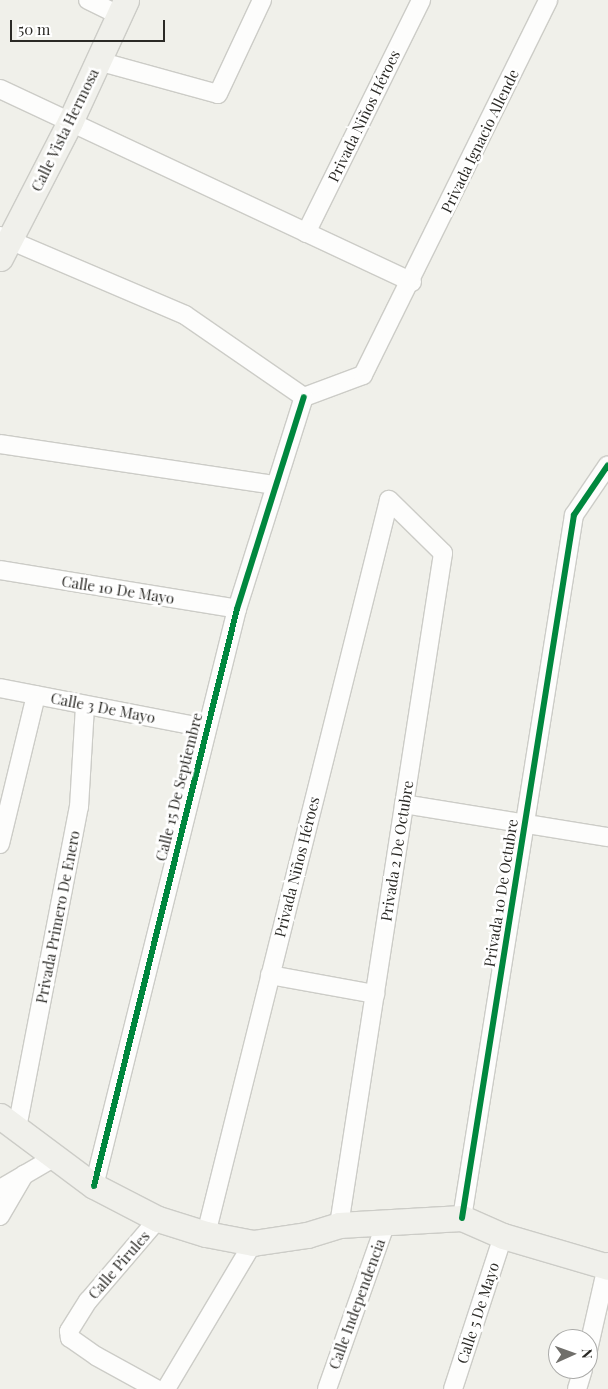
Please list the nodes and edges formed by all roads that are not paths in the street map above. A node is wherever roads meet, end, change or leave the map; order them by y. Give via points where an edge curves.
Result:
1 (88, 0) edge
2 (262, 0) edge
3 (421, 0) edge
4 (548, 0) edge
5 (122, 8) edge
6 (98, 61) junction
7 (0, 89) edge
8 (70, 122) junction
9 (306, 232) junction
10 (3, 245) edge
11 (412, 282) junction
12 (304, 398) junction
13 (0, 444) edge
14 (608, 466) edge
15 (273, 485) junction
16 (389, 500) joint
17 (0, 570) edge
18 (237, 609) junction
19 (0, 688) edge
20 (36, 695) junction
21 (85, 705) junction
22 (206, 728) junction
23 (404, 804) junction
24 (524, 822) junction
25 (608, 837) edge
26 (0, 844) edge
27 (270, 975) junction
28 (375, 994) junction
29 (9, 1122) edge
30 (54, 1156) junction
31 (24, 1174) junction
32 (94, 1186) junction
33 (0, 1189) edge
34 (0, 1216) edge
35 (462, 1218) junction
36 (158, 1219) junction
37 (387, 1220) junction
38 (339, 1225) junction
39 (206, 1234) junction
40 (503, 1236) junction
41 (253, 1243) junction
42 (608, 1265) edge
43 (593, 1329) edge
44 (156, 1389) edge
45 (166, 1389) edge
46 (327, 1389) edge
47 (454, 1389) edge

1 - 5 street
2 - 6 street via 218,94
3 - 9 street, Privada Niños Héroes
4 - 11 street, Privada Ignacio Allende
5 - 6 street, Calle Vista Hermosa
6 - 8 street, Calle Vista Hermosa
7 - 8 street
8 - 9 street
8 - 10 street, Calle Vista Hermosa
9 - 11 street
10 - 12 street via 185,316
11 - 12 street, Privada Ignacio Allende via 363,375
12 - 15 street, Calle 15 De Septiembre
13 - 15 street
14 - 24 street, Privada 10 De Octubre via 574,515
15 - 18 street, Calle 15 De Septiembre
16 - 23 street, Privada 2 De Octubre via 443,553
16 - 27 street, Privada Niños Héroes
17 - 18 street, Calle 10 De Mayo
18 - 22 street, Calle 15 De Septiembre
19 - 20 street, Calle 3 De Mayo
20 - 21 street, Calle 3 De Mayo
20 - 26 street
21 - 22 street, Calle 3 De Mayo
21 - 29 street, Privada Primero De Enero via 79,807
22 - 32 street, Calle 15 De Septiembre
23 - 24 street
23 - 28 street, Privada 2 De Octubre
24 - 25 street
24 - 35 street, Privada 10 De Octubre
27 - 28 street
27 - 39 street, Privada Niños Héroes
28 - 38 street, Privada 2 De Octubre
29 - 30 street, Calle Pirules
30 - 31 street
30 - 32 street, Calle Pirules
31 - 33 street
31 - 34 street
32 - 36 street, Calle Pirules
35 - 37 street
35 - 40 street
36 - 39 street
36 - 44 street, Calle Pirules via 88,1301 69,1331 70,1338 96,1356
37 - 38 street
37 - 46 street, Calle Independencia
38 - 41 street via 307,1235
39 - 41 street
40 - 42 street
40 - 47 street, Calle 5 De Mayo
41 - 45 street
42 - 43 street

